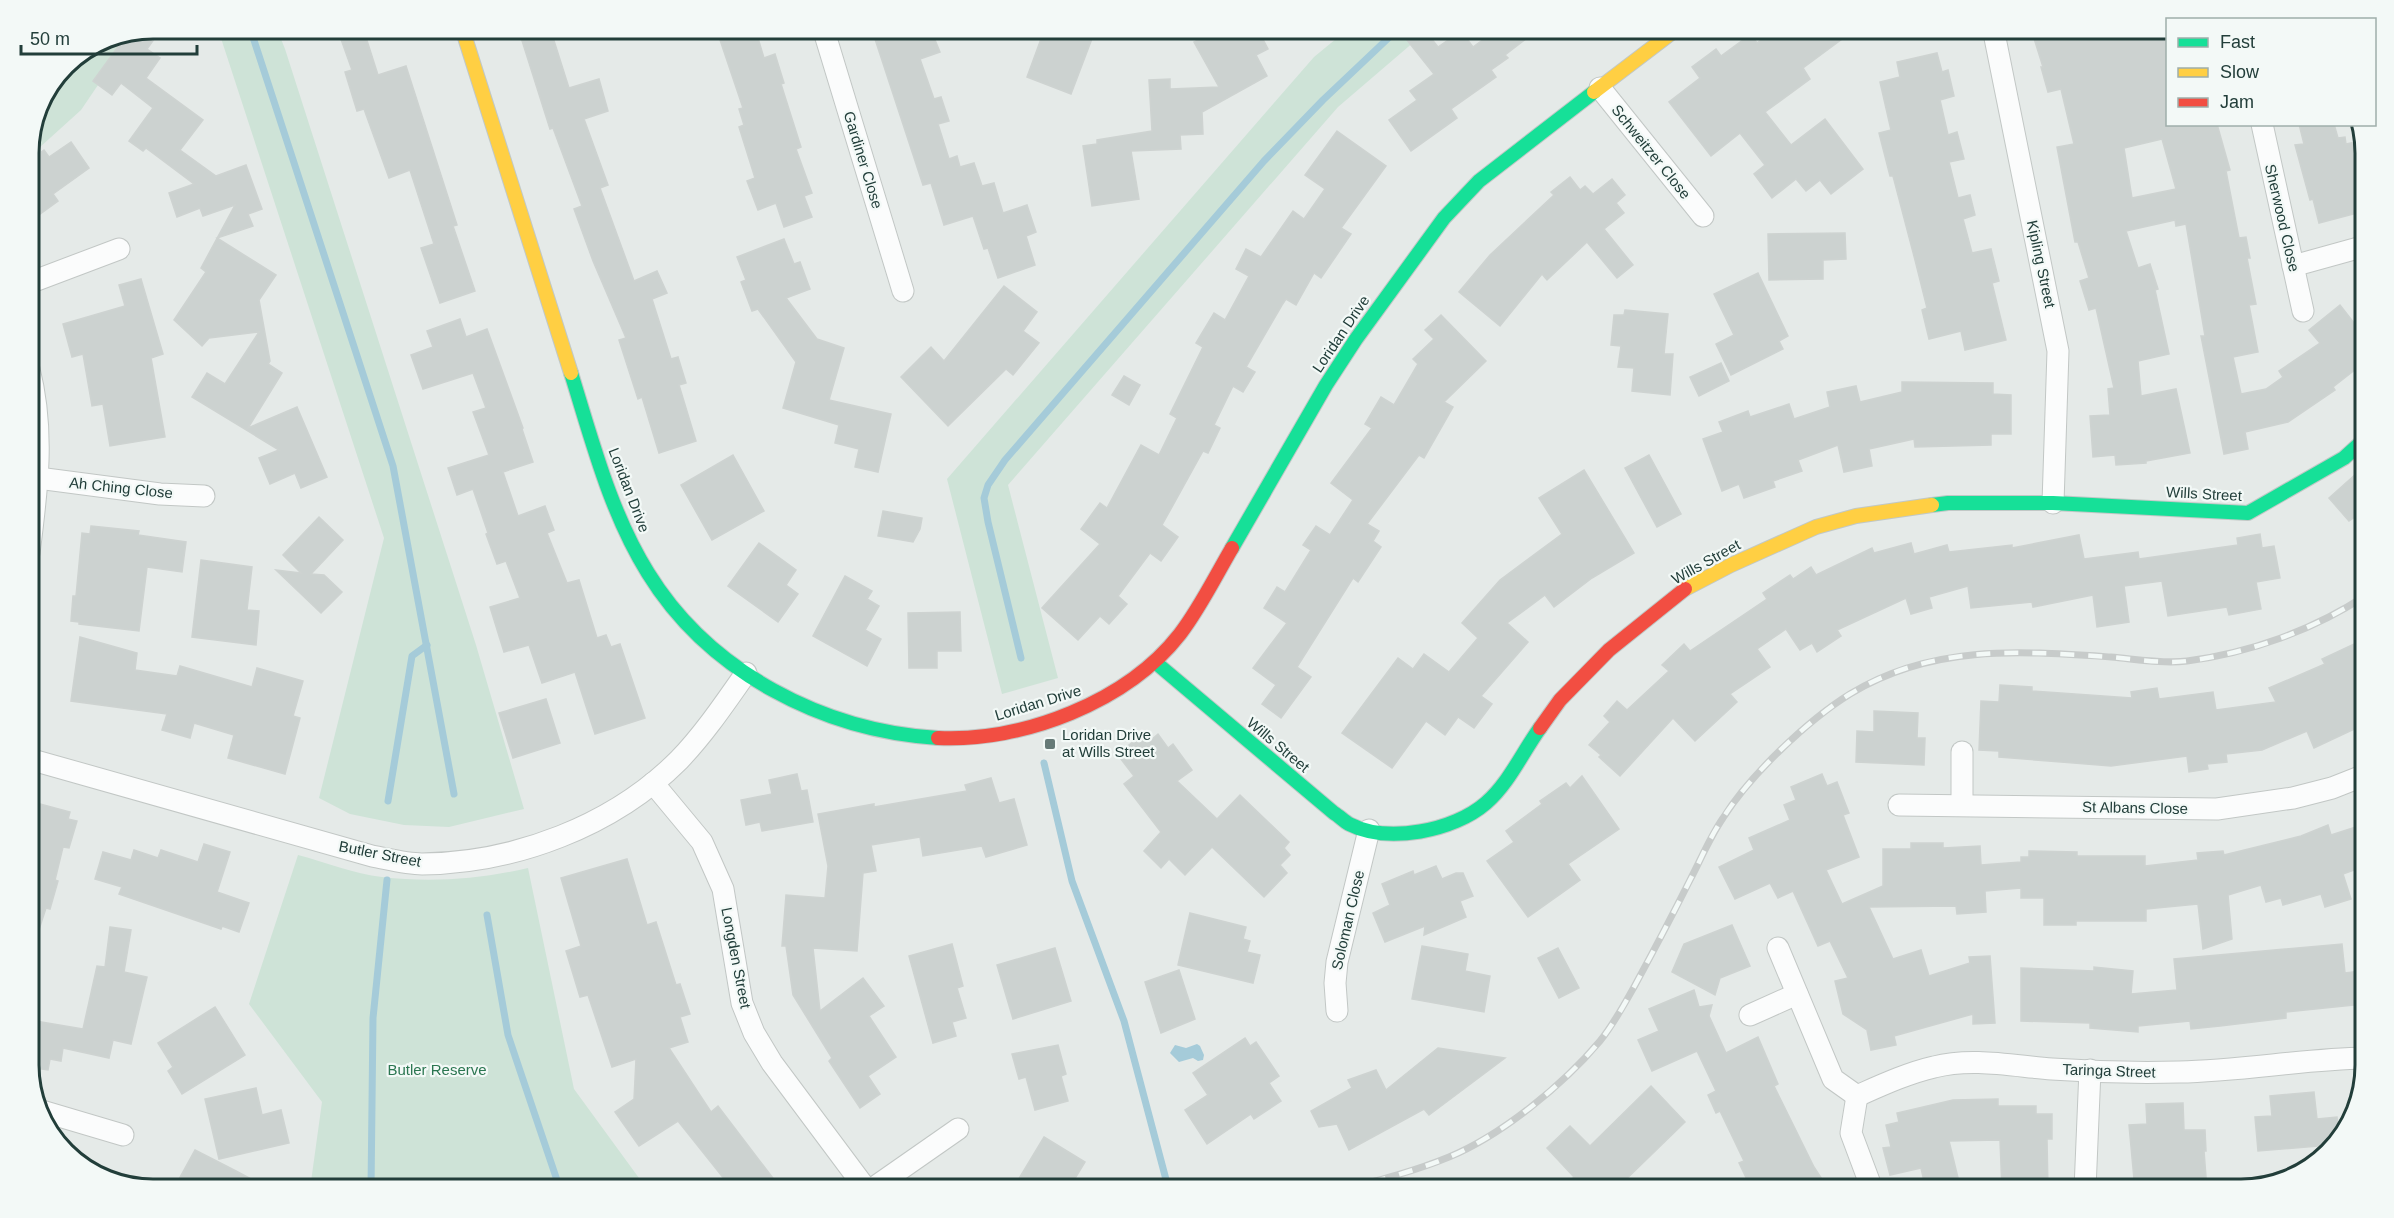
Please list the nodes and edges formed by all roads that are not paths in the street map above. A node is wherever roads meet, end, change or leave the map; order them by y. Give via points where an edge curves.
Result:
1 (466, 39) edge
2 (826, 39) edge
3 (1664, 39) edge
4 (1995, 39) edge
5 (1600, 88) junction
6 (2262, 126) edge
7 (1703, 216) dead end
8 (119, 249) dead end
9 (2355, 249) edge
10 (2293, 266) junction
11 (39, 279) edge
12 (903, 291) dead end
13 (2303, 311) dead end
14 (2355, 448) edge
15 (39, 478) edge
16 (204, 496) dead end
17 (2053, 503) junction
18 (1155, 662) junction
19 (746, 674) junction
20 (1962, 752) dead end
21 (39, 762) edge
22 (2355, 779) edge
23 (653, 783) junction
24 (1899, 805) dead end
25 (1962, 806) junction
26 (1369, 830) junction
27 (1778, 948) dead end
28 (1797, 994) junction
29 (1337, 1011) dead end
30 (1750, 1015) dead end
31 (2355, 1059) edge
32 (2090, 1070) junction
33 (1857, 1096) junction
34 (50, 1113) edge
35 (958, 1129) dead end
36 (123, 1135) dead end
37 (858, 1179) edge
38 (888, 1179) edge
39 (1868, 1179) edge
40 (2085, 1179) edge

1 - 19 street, Loridan Drive via 607,483 624,525 666,601 697,634
2 - 12 street, Gardiner Close
3 - 5 street, Loridan Drive
4 - 17 street, Kipling Street via 2058,351
5 - 7 street, Schweitzer Close
5 - 18 street, Loridan Drive via 1479,181 1444,218 1356,339 1179,637
6 - 10 street, Sherwood Close
8 - 11 street
9 - 10 street
10 - 13 street, Sherwood Close
14 - 17 street, Wills Street via 2248,513
15 - 16 street, Ah Ching Close
17 - 26 street, Wills Street via 1948,503 1856,516 1816,527 1731,565 1683,590 1581,676 1485,804 1461,820 1427,831
18 - 19 street, Loridan Drive via 1111,695 1079,710 1008,732 966,738 888,733 847,724 780,696
18 - 26 street, Wills Street via 1334,813
19 - 23 street, Butler Street via 699,738
20 - 25 street
21 - 23 street, Butler Street via 372,856 420,864 468,861 548,842 615,809
22 - 25 street, St Albans Close via 2293,798 2217,809
23 - 37 street, Longden Street via 702,842 723,889 742,1003 754,1033
24 - 25 street, St Albans Close
26 - 29 street, Soloman Close via 1338,962
27 - 28 street
28 - 30 street
28 - 33 street via 1833,1079
31 - 32 street, Taringa Street via 2306,1060 2211,1072
32 - 33 street, Taringa Street via 1984,1062 1935,1066
32 - 40 street
33 - 39 street via 1851,1133
34 - 36 street
35 - 38 street

